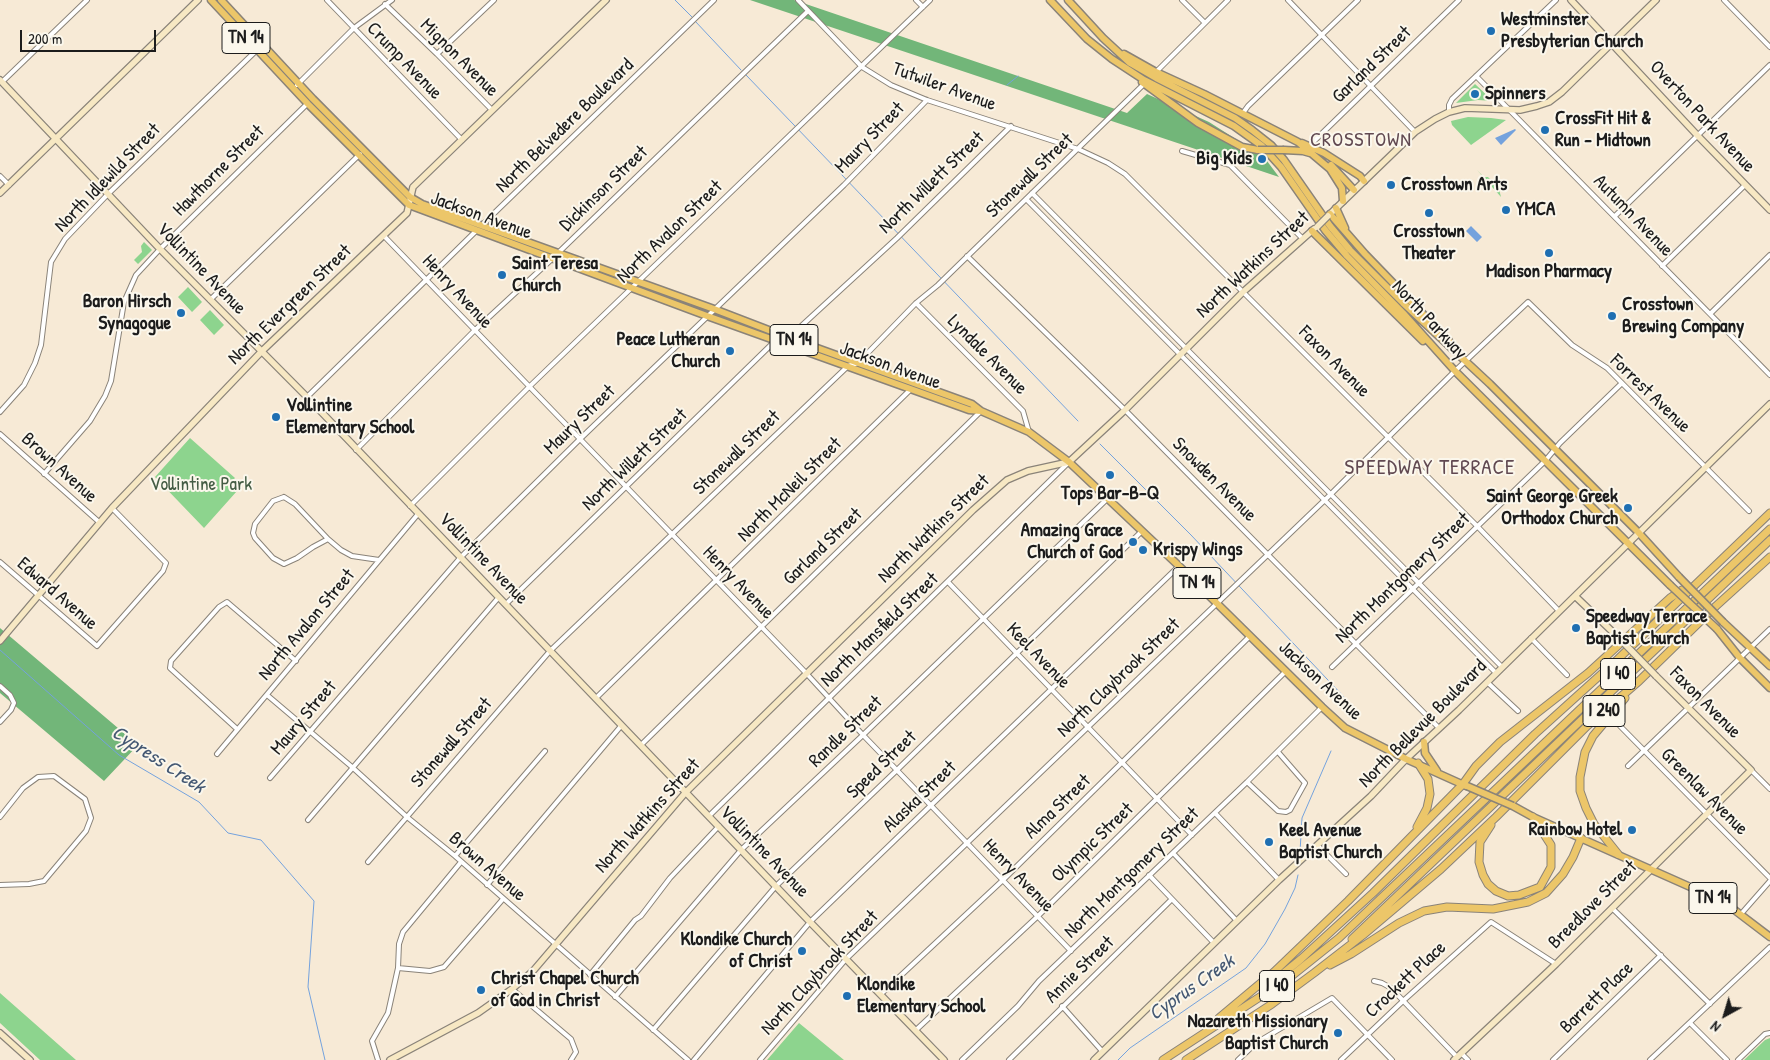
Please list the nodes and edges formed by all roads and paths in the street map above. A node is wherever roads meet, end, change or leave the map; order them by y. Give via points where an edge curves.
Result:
1 (87, 0) edge
2 (198, 0) edge
3 (212, 0) edge
4 (221, 0) edge
5 (327, 0) edge
6 (392, 0) edge
7 (494, 0) edge
8 (606, 0) edge
9 (714, 0) edge
10 (798, 0) edge
11 (916, 0) edge
12 (930, 0) edge
13 (1050, 0) edge
14 (1068, 0) edge
15 (1182, 0) edge
16 (1228, 0) edge
17 (1288, 0) edge
18 (1358, 0) edge
19 (1459, 0) edge
20 (1556, 0) edge
21 (1572, 0) edge
22 (1656, 0) edge
23 (1724, 0) edge
24 (385, 4) junction
25 (923, 7) junction
26 (808, 11) junction
27 (1205, 23) junction
28 (354, 28) junction
29 (1321, 35) junction
30 (1612, 44) junction
31 (1770, 47) edge
32 (259, 48) junction
33 (1114, 49) junction
34 (437, 54) junction
35 (1112, 59) junction
36 (1770, 65) edge
37 (862, 67) junction
38 (1156, 72) junction
39 (1476, 76) junction
40 (1, 81) edge
41 (1144, 84) junction
42 (296, 86) junction
43 (1370, 86) junction
44 (927, 100) junction
45 (310, 101) junction
46 (492, 110) junction
47 (1509, 110) junction
48 (1449, 112) junction
49 (1243, 113) junction
50 (1011, 126) junction
51 (1415, 132) junction
52 (1697, 135) junction
53 (56, 140) junction
54 (462, 140) junction
55 (1307, 148) junction
56 (1078, 149) junction
57 (364, 151) junction
58 (1182, 151) dead end
59 (1314, 154) junction
60 (358, 156) junction
61 (0, 176) edge
62 (1364, 182) junction
63 (9, 185) junction
64 (1745, 185) junction
65 (1354, 190) junction
66 (0, 193) edge
67 (1032, 193) junction
68 (108, 194) junction
69 (410, 197) junction
70 (1026, 199) junction
71 (1343, 201) junction
72 (408, 205) junction
73 (1336, 208) junction
74 (1770, 210) edge
75 (1329, 215) junction
76 (1615, 216) junction
77 (480, 227) junction
78 (1314, 229) junction
79 (1348, 234) junction
80 (384, 236) junction
81 (1303, 239) junction
82 (160, 249) junction
83 (558, 253) junction
84 (1770, 255) edge
85 (967, 256) junction
86 (553, 258) junction
87 (1097, 260) junction
88 (1092, 265) junction
89 (1662, 266) junction
90 (1104, 267) junction
91 (1098, 272) junction
92 (427, 280) junction
93 (638, 282) junction
94 (632, 288) junction
95 (1243, 292) junction
96 (210, 300) junction
97 (1528, 302) joint
98 (916, 303) junction
99 (714, 309) junction
100 (1710, 314) junction
101 (707, 316) junction
102 (474, 331) junction
103 (781, 335) junction
104 (775, 341) junction
105 (791, 342) junction
106 (1185, 350) junction
107 (262, 351) junction
108 (1180, 355) junction
109 (1466, 361) junction
110 (858, 363) junction
111 (848, 366) junction
112 (1455, 371) junction
113 (1770, 376) edge
114 (1622, 383) junction
115 (916, 384) junction
116 (529, 387) junction
117 (910, 389) junction
118 (307, 397) junction
119 (1770, 404) edge
120 (1125, 410) junction
121 (981, 411) junction
122 (0, 412) edge
123 (1260, 425) junction
124 (1255, 430) junction
125 (1029, 432) junction
126 (0, 434) edge
127 (1388, 438) junction
128 (580, 440) junction
129 (1554, 449) junction
130 (356, 450) junction
131 (1545, 461) junction
132 (1069, 462) junction
133 (1706, 467) junction
134 (44, 474) junction
135 (626, 488) junction
136 (1330, 495) junction
137 (1107, 499) junction
138 (1325, 501) junction
139 (410, 506) junction
140 (112, 508) junction
141 (1749, 511) dead end
142 (1770, 513) edge
143 (418, 514) junction
144 (99, 522) junction
145 (1476, 526) junction
146 (1770, 529) edge
147 (1142, 531) junction
148 (1638, 532) junction
149 (671, 534) junction
150 (328, 539) junction
151 (1770, 540) edge
152 (1627, 543) junction
153 (1268, 554) junction
154 (1770, 557) edge
155 (460, 558) junction
156 (379, 560) junction
157 (0, 562) edge
158 (1179, 566) junction
159 (1701, 578) junction
160 (716, 582) junction
161 (948, 582) junction
162 (1418, 583) junction
163 (1412, 588) junction
164 (37, 595) junction
165 (1575, 596) junction
166 (499, 597) junction
167 (1216, 603) junction
168 (506, 604) junction
169 (1559, 611) junction
170 (982, 620) junction
171 (761, 627) junction
172 (1770, 628) edge
173 (1250, 636) junction
174 (2, 638) edge
175 (1532, 638) junction
176 (1356, 643) junction
177 (1751, 647) junction
178 (550, 651) junction
179 (1016, 654) junction
180 (1740, 658) junction
181 (296, 662) junction
182 (1770, 666) edge
183 (1332, 667) dead end
184 (1502, 667) junction
185 (1286, 670) junction
186 (806, 673) junction
187 (1496, 673) junction
188 (1567, 675) dead end
189 (1639, 681) junction
190 (1486, 682) junction
191 (0, 686) edge
192 (1770, 688) edge
193 (1051, 690) junction
194 (267, 695) junction
195 (596, 698) junction
196 (829, 699) junction
197 (1322, 707) junction
198 (1688, 707) junction
199 (1518, 711) dead end
200 (0, 722) edge
201 (621, 726) junction
202 (1620, 726) dead end
203 (1088, 727) junction
204 (1439, 728) junction
205 (237, 729) junction
206 (309, 732) junction
207 (863, 735) junction
208 (1424, 742) junction
209 (641, 745) junction
210 (1643, 750) junction
211 (545, 752) dead end
212 (1278, 752) junction
213 (218, 754) dead end
214 (1406, 759) junction
215 (1122, 763) junction
216 (1418, 764) junction
217 (1628, 766) dead end
218 (352, 767) junction
219 (897, 770) junction
220 (1751, 770) junction
221 (1437, 772) junction
222 (270, 778) dead end
223 (1247, 782) junction
224 (1465, 785) junction
225 (1770, 789) edge
226 (686, 792) junction
227 (1157, 799) junction
228 (931, 806) junction
229 (1215, 812) junction
230 (1706, 813) junction
231 (709, 816) junction
232 (0, 817) edge
233 (407, 817) junction
234 (1496, 817) junction
235 (1533, 817) junction
236 (308, 820) dead end
237 (718, 826) junction
238 (1192, 836) junction
239 (1581, 838) junction
240 (968, 844) junction
241 (1318, 846) junction
242 (1403, 846) junction
243 (741, 850) junction
244 (1173, 853) junction
245 (1618, 854) junction
246 (455, 856) junction
247 (368, 862) dead end
248 (461, 862) junction
249 (1650, 869) junction
250 (1346, 874) dead end
251 (1149, 875) junction
252 (1003, 880) junction
253 (1279, 880) junction
254 (1770, 880) edge
255 (487, 884) junction
256 (0, 885) edge
257 (776, 886) junction
258 (503, 898) junction
259 (1171, 900) junction
260 (1612, 908) junction
261 (1741, 914) junction
262 (1038, 916) junction
263 (1237, 921) junction
264 (810, 922) junction
265 (1770, 937) edge
266 (1214, 943) junction
267 (555, 946) junction
268 (1770, 947) edge
269 (1071, 951) junction
270 (1661, 955) junction
271 (846, 959) junction
272 (1556, 964) junction
273 (1323, 967) junction
274 (398, 968) junction
275 (1314, 973) junction
276 (590, 975) junction
277 (1374, 981) dead end
278 (512, 989) junction
279 (881, 994) junction
280 (615, 997) junction
281 (1403, 1001) junction
282 (1710, 1004) junction
283 (1062, 1006) junction
284 (1690, 1023) junction
285 (1210, 1028) junction
286 (653, 1030) junction
287 (916, 1030) junction
288 (0, 1033) edge
289 (1770, 1033) edge
290 (1368, 1034) junction
291 (1196, 1037) junction
292 (1102, 1051) junction
293 (1457, 1057) edge
294 (30, 1060) edge
295 (378, 1060) edge
296 (390, 1060) edge
297 (571, 1060) edge
298 (688, 1060) edge
299 (694, 1060) edge
300 (760, 1060) edge
301 (944, 1060) edge
302 (962, 1060) edge
303 (1009, 1060) edge
304 (1094, 1060) edge
305 (1163, 1060) edge
306 (1186, 1060) edge
307 (1238, 1060) edge
308 (1341, 1060) edge
309 (1392, 1060) edge
310 (1468, 1060) edge
311 (1553, 1060) edge
312 (1650, 1060) edge
313 (1727, 1060) edge
314 (1738, 1060) edge

1 - 40 street
2 - 53 street
3 - 32 main road, Jackson Avenue / TN 14
4 - 32 main road, Jackson Avenue / TN 14
5 - 28 street, Crump Avenue
6 - 24 street
7 - 34 street
8 - 46 street, North Evergreen Street
9 - 77 street, North Belvedere Boulevard
10 - 26 street, Tutwiler Avenue
11 - 25 street
12 - 25 street, North Avalon Street
13 - 35 main road, North Parkway via 1086,39
14 - 33 main road, North Parkway
15 - 27 street
16 - 27 street
17 - 29 street
18 - 29 street
19 - 43 street, Garland Street
20 - 39 street
21 - 30 street, Overton Park Avenue
22 - 30 street, North Watkins Street
23 - 31 street
24 - 28 street
24 - 34 street, Mignon Avenue
25 - 37 street, North Avalon Street
26 - 37 street, Tutwiler Avenue
26 - 83 street, Dickinson Street
27 - 38 street
28 - 42 street
28 - 54 street, Crump Avenue
29 - 43 street
29 - 49 street
30 - 47 street, North Watkins Street via 1549,102
30 - 52 street, Overton Park Avenue
32 - 42 main road, Jackson Avenue / TN 14
32 - 68 street, North Idlewild Street
33 - 38 main road
33 - 109 main road, North Parkway via 1138,68 1235,118 1264,138 1284,160 1345,244
34 - 46 street, Mignon Avenue
35 - 41 main road
35 - 112 main road, North Parkway via 1150,83 1234,126 1262,146 1281,167 1336,244
36 - 52 street
37 - 44 street, Tutwiler Avenue
37 - 93 street, North Avalon Street
38 - 49 main road
39 - 47 street, Autumn Avenue
39 - 48 street via 1452,99
40 - 53 street, Vollintine Avenue
41 - 55 main road, bridge via 1206,128 1242,147 1258,150
41 - 56 street, Stonewall Street
42 - 45 main road, Jackson Avenue / TN 14
43 - 51 street
43 - 55 street, Garland Street
44 - 50 street, Tutwiler Avenue
44 - 99 street, Maury Street via 844,185
45 - 57 main road, Jackson Avenue / TN 14
45 - 60 main road, Jackson Avenue / TN 14
45 - 82 street, Hawthorne Street
46 - 54 street, North Evergreen Street
47 - 48 street, North Watkins Street via 1476,108
47 - 76 street, Autumn Avenue
48 - 51 street, North Watkins Street
49 - 55 main road
50 - 56 street, Tutwiler Avenue
50 - 105 street, North Willett Street via 798,329
51 - 62 street, North Watkins Street
52 - 64 street, Overton Park Avenue
52 - 76 street
53 - 63 street
53 - 68 street, Vollintine Avenue
54 - 69 street, North Evergreen Street via 412,188
55 - 59 main road
55 - 62 main road via 1360,176
56 - 67 street, Stonewall Street
56 - 95 street, Faxon Avenue via 1125,174
57 - 60 street
57 - 69 main road, Jackson Avenue / TN 14
58 - 81 street via 1230,165
59 - 65 main road via 1330,164
59 - 71 main road via 1338,179
60 - 72 main road, Jackson Avenue / TN 14
60 - 96 street
61 - 63 street
62 - 65 street, North Watkins Street
63 - 66 street
64 - 74 street, Overton Park Avenue
64 - 89 street
65 - 71 street, North Watkins Street
67 - 70 street, Stonewall Street
67 - 87 street
68 - 82 street, Vollintine Avenue
68 - 122 street, North Idlewild Street via 66,239 51,262 41,345 35,363 24,385
69 - 72 street, North Evergreen Street
69 - 77 main road, Jackson Avenue / TN 14
70 - 85 street, Stonewall Street
70 - 88 street
71 - 73 street, North Watkins Street
72 - 77 main road, Jackson Avenue / TN 14
72 - 80 street, North Evergreen Street via 406,213
73 - 75 street, North Watkins Street
73 - 79 main road
75 - 78 street, North Watkins Street, bridge
75 - 79 main road
76 - 89 street, Autumn Avenue
77 - 83 main road, Jackson Avenue / TN 14
77 - 86 main road, Jackson Avenue / TN 14
77 - 92 street, North Belvedere Boulevard
78 - 81 street, North Watkins Street
78 - 112 main road
79 - 109 main road
80 - 92 street, Henry Avenue
80 - 107 street, North Evergreen Street
81 - 95 street, North Watkins Street
82 - 96 street, Vollintine Avenue
82 - 134 street, Hawthorne Street via 136,275 127,294 111,381 100,408
83 - 86 street, Dickinson Street
83 - 93 main road, Jackson Avenue / TN 14
84 - 100 street
85 - 98 street, Stonewall Street
85 - 120 street, Snowden Avenue
86 - 94 main road, Jackson Avenue / TN 14
86 - 102 street, Dickinson Street
87 - 88 street
87 - 90 street
88 - 91 street
89 - 100 street, Autumn Avenue
90 - 91 street
90 - 106 street
91 - 108 street
92 - 102 street, Henry Avenue
92 - 118 street, North Belvedere Boulevard
93 - 94 street, North Avalon Street
93 - 99 main road, Jackson Avenue / TN 14
94 - 101 main road, Jackson Avenue / TN 14
94 - 116 street, North Avalon Street
95 - 106 street, North Watkins Street
95 - 127 street, Faxon Avenue
96 - 107 street, Vollintine Avenue
97 - 109 street, North Claybrook Street
97 - 114 street, Forrest Avenue via 1572,345 1607,368
98 - 110 street, Stonewall Street
98 - 125 street, Lyndale Avenue via 1023,411
99 - 101 street, Maury Street
99 - 103 main road, Jackson Avenue / TN 14
100 - 113 street, Autumn Avenue
101 - 104 main road, Jackson Avenue / TN 14
101 - 128 street, Maury Street
102 - 116 street, Henry Avenue
102 - 130 street, Dickinson Street
103 - 104 street, North Willett Street
103 - 105 main road, Jackson Avenue / TN 14
104 - 105 main road, Jackson Avenue / TN 14
104 - 135 street, North Willett Street
105 - 110 main road, Jackson Avenue / TN 14
105 - 111 main road, Jackson Avenue / TN 14
106 - 108 street, North Watkins Street
106 - 123 street
107 - 118 street, Vollintine Avenue
107 - 140 street, North Evergreen Street
108 - 120 street, North Watkins Street
108 - 124 street
109 - 112 street, North Claybrook Street
109 - 129 main road, North Parkway
110 - 111 street, Stonewall Street
110 - 115 main road, Jackson Avenue / TN 14
111 - 117 main road, Jackson Avenue / TN 14
111 - 149 street, Stonewall Street
112 - 127 street, North Claybrook Street
112 - 131 main road, North Parkway
114 - 129 street, North Montgomery Street
114 - 133 street, Forrest Avenue
115 - 117 street, North McNeil Street
115 - 121 main road, Jackson Avenue / TN 14 via 972,404
116 - 128 street, Henry Avenue
116 - 139 street, North Avalon Street
117 - 121 main road, Jackson Avenue / TN 14 via 969,410
117 - 160 street, North McNeil Street
118 - 130 street, Vollintine Avenue
119 - 133 street, North Bellevue Boulevard
120 - 132 street, North Watkins Street
120 - 153 street, Snowden Avenue
121 - 125 main road, Jackson Avenue / TN 14
121 - 171 street, Garland Street
123 - 124 street
123 - 136 street
124 - 138 street
125 - 132 main road, Jackson Avenue / TN 14
126 - 134 street, Brown Avenue
127 - 136 street, North Claybrook Street
127 - 145 street, Faxon Avenue
128 - 135 street, Henry Avenue
128 - 155 street, Maury Street
129 - 131 street, North Montgomery Street
129 - 148 main road, North Parkway
130 - 139 street, Vollintine Avenue
131 - 145 street, North Montgomery Street
131 - 152 main road, North Parkway
132 - 137 main road, Jackson Avenue / TN 14
132 - 161 street, North Mansfield Street
132 - 186 street, North Watkins Street via 1028,471 1007,480
133 - 141 street, Forrest Avenue
133 - 148 street, North Bellevue Boulevard
134 - 144 street, Brown Avenue
135 - 149 street, Henry Avenue
135 - 168 street, North Willett Street
136 - 138 street, North Claybrook Street
136 - 162 street
137 - 147 main road, Jackson Avenue / TN 14
137 - 170 street, Randle Street
138 - 153 street, North Claybrook Street
138 - 163 street
139 - 143 street, Vollintine Avenue
140 - 144 street, North Evergreen Street
140 - 164 street, Edward Avenue via 166,563 163,571 97,646
142 - 159 highway, I 240
143 - 155 street, Vollintine Avenue
143 - 156 street, North Avalon Street
144 - 164 street, North Evergreen Street
145 - 162 street, North Montgomery Street
145 - 169 street, Faxon Avenue
146 - 285 highway, I 40 via 1339,938 1289,978
147 - 158 main road, Jackson Avenue / TN 14
147 - 179 street, Speed Street
148 - 152 street, North Bellevue Boulevard
148 - 177 main road, North Parkway, bridge
149 - 160 street, Henry Avenue
149 - 178 street, Stonewall Street
150 - 150 street via 295,504 284,497 273,501 253,529 259,543 284,564
150 - 156 street via 352,556
151 - 273 highway, I 40
152 - 165 street, North Bellevue Boulevard
152 - 180 main road, North Parkway, bridge via 1717,630
153 - 167 street, North Claybrook Street
153 - 176 street, Snowden Avenue
154 - 189 highway, I 240
155 - 166 street, Vollintine Avenue
155 - 206 street, Maury Street
156 - 181 street, North Avalon Street
157 - 164 street, Edward Avenue
158 - 167 main road, Jackson Avenue / TN 14
158 - 193 street, Alaska Street
159 - 224 highway via 1670,598 1588,673 1500,742 1476,766
159 - 285 highway, I 240 via 1373,893 1279,978
160 - 171 street, Henry Avenue
160 - 195 street, North McNeil Street
161 - 170 street, Keel Avenue
161 - 196 street, North Mansfield Street
162 - 163 street, North Montgomery Street
162 - 184 street
163 - 176 street, North Montgomery Street
163 - 187 street
164 - 174 street, North Evergreen Street
165 - 169 street, North Bellevue Boulevard
165 - 198 street, Faxon Avenue, bridge
166 - 168 street, Vollintine Avenue
166 - 218 street
167 - 173 main road, Jackson Avenue / TN 14
167 - 203 street, North Claybrook Street
168 - 178 street, Vollintine Avenue
169 - 175 street, North Bellevue Boulevard
170 - 179 street, Keel Avenue
170 - 207 street, Randle Street
171 - 186 street, Henry Avenue
171 - 209 street, Garland Street
172 - 177 street
173 - 185 main road, Jackson Avenue / TN 14
173 - 215 street, Alma Street
175 - 184 street, North Bellevue Boulevard
175 - 188 street
176 - 183 street, North Montgomery Street
176 - 204 street, Snowden Avenue
177 - 180 street
177 - 182 main road, North Parkway
178 - 195 street, Vollintine Avenue
178 - 233 street, Stonewall Street
179 - 193 street, Keel Avenue
179 - 219 street, Speed Street
180 - 192 main road, North Parkway
180 - 198 street
181 - 194 street, North Avalon Street
181 - 205 street via 227,602 171,661 170,668
184 - 187 street, North Bellevue Boulevard
185 - 197 main road, Jackson Avenue / TN 14
185 - 227 street, Olympic Street
186 - 196 street, Henry Avenue
186 - 226 street, North Watkins Street
187 - 190 street, North Bellevue Boulevard
189 - 234 highway, I 240 via 1587,726
189 - 245 highway via 1593,736 1585,752 1580,777 1580,791 1586,808 1594,824
190 - 199 street
190 - 204 street, North Bellevue Boulevard
191 - 200 street via 14,703
193 - 203 street, Keel Avenue
193 - 228 street, Alaska Street
194 - 205 street, North Avalon Street
194 - 206 street, Brown Avenue
195 - 201 street, Vollintine Avenue
196 - 207 street, Henry Avenue
196 - 231 street, North Mansfield Street
197 - 212 street, North Montgomery Street
197 - 214 main road, Jackson Avenue / TN 14 via 1345,728
198 - 210 street
198 - 220 street, Faxon Avenue
201 - 209 street, Vollintine Avenue
201 - 255 street
202 - 210 street, Greenlaw Avenue
203 - 215 street, Keel Avenue
203 - 240 street, North Claybrook Street
204 - 208 street, North Bellevue Boulevard
205 - 213 street, North Avalon Street
206 - 218 street, Brown Avenue
206 - 222 street, Maury Street
207 - 219 street, Henry Avenue
207 - 243 street, Randle Street
208 - 214 street, North Bellevue Boulevard
208 - 221 main road via 1425,753
209 - 226 street, Vollintine Avenue
210 - 217 street
210 - 230 street, Greenlaw Avenue
211 - 246 street
212 - 223 street, North Montgomery Street
212 - 223 street via 1305,783 1290,810 1278,811
214 - 216 main road, Jackson Avenue / TN 14
214 - 241 street, North Bellevue Boulevard
215 - 227 street, Keel Avenue
215 - 252 street, Alma Street
216 - 221 main road, Jackson Avenue / TN 14
216 - 242 highway via 1428,778 1430,794 1421,823
218 - 233 street, Brown Avenue
218 - 236 street
219 - 228 street, Henry Avenue
219 - 257 street, Speed Street
220 - 225 street, Faxon Avenue
220 - 230 street, Breedlove Street
221 - 224 main road, Jackson Avenue / TN 14
223 - 229 street, North Montgomery Street
224 - 235 main road, Jackson Avenue / TN 14, bridge
224 - 242 highway
226 - 231 street, Vollintine Avenue
226 - 267 street, North Watkins Street
227 - 238 street, Keel Avenue
227 - 262 street, Olympic Street
228 - 240 street, Henry Avenue
228 - 264 street, Alaska Street
229 - 238 street, North Montgomery Street
229 - 253 street
230 - 249 street, Breedlove Street
230 - 254 street, Greenlaw Avenue
231 - 237 street, Vollintine Avenue
232 - 256 street via 23,788 38,777 54,776 85,799 91,818 86,831 44,881
233 - 246 street, Brown Avenue
233 - 247 street, Stonewall Street
234 - 235 highway via 1480,842 1479,862 1488,884 1496,891 1519,896 1540,887 1551,867 1551,846
234 - 273 highway, I 240 via 1441,869
235 - 239 main road, Jackson Avenue / TN 14
237 - 243 street, Vollintine Avenue
237 - 276 street via 670,878
238 - 244 street, North Montgomery Street
239 - 245 main road, Jackson Avenue / TN 14
239 - 275 highway via 1563,874 1546,893 1513,906 1493,909 1447,907 1424,911
240 - 252 street, Henry Avenue
240 - 271 street, North Claybrook Street
241 - 250 street
241 - 253 street, North Bellevue Boulevard
242 - 291 highway via 1274,972
243 - 257 street, Vollintine Avenue
243 - 280 street, Randle Street
244 - 251 street, North Montgomery Street
244 - 263 street
245 - 249 main road, Jackson Avenue / TN 14
246 - 248 street, Brown Avenue
248 - 255 street, Brown Avenue
248 - 274 street via 403,932
249 - 260 street, Breedlove Street
249 - 261 main road, Jackson Avenue / TN 14 via 1724,902
251 - 259 street
251 - 269 street, North Montgomery Street
252 - 262 street, Henry Avenue
252 - 279 street, Alma Street
253 - 263 street, North Bellevue Boulevard
254 - 261 street
255 - 258 street, Brown Avenue
257 - 264 street, Vollintine Avenue
257 - 286 street, Speed Street
258 - 267 street, Brown Avenue
258 - 274 street via 444,967 430,971
259 - 266 street
259 - 283 street, Annie Street
260 - 270 street
260 - 272 street, Breedlove Street
261 - 265 main road, Jackson Avenue / TN 14
262 - 269 street, Henry Avenue
262 - 287 street, Olympic Street
263 - 266 street, North Bellevue Boulevard
264 - 271 street, Vollintine Avenue
264 - 299 street, Alaska Street
266 - 292 street, North Bellevue Boulevard
267 - 276 street, Brown Avenue
267 - 278 street, North Watkins Street
268 - 282 street
269 - 302 street, North Montgomery Street
270 - 282 street
270 - 311 street, Barrett Place
271 - 279 street, Vollintine Avenue
271 - 300 street, North Claybrook Street
272 - 281 street, Crockett Place via 1491,922
272 - 293 street, Breedlove Street
273 - 275 highway, I 40
274 - 295 street via 388,1013 372,1041
275 - 306 highway, I 40
276 - 280 street, Brown Avenue
277 - 281 street via 1391,988
278 - 296 street, North Watkins Street via 478,1013
278 - 297 street via 571,1039 576,1052
279 - 287 street, Vollintine Avenue
280 - 286 street, Brown Avenue
281 - 290 street, Crockett Place
281 - 293 street
282 - 284 street
283 - 292 street
283 - 303 street, Annie Street
284 - 312 street
284 - 313 street
285 - 291 highway, I 40
286 - 298 street, Brown Avenue
287 - 301 street, Vollintine Avenue
288 - 294 street
289 - 314 street
290 - 307 street via 1332,998 1256,1043
290 - 308 street, Crockett Place
290 - 309 street
291 - 305 highway, I 40
292 - 304 street, North Bellevue Boulevard
293 - 310 street

